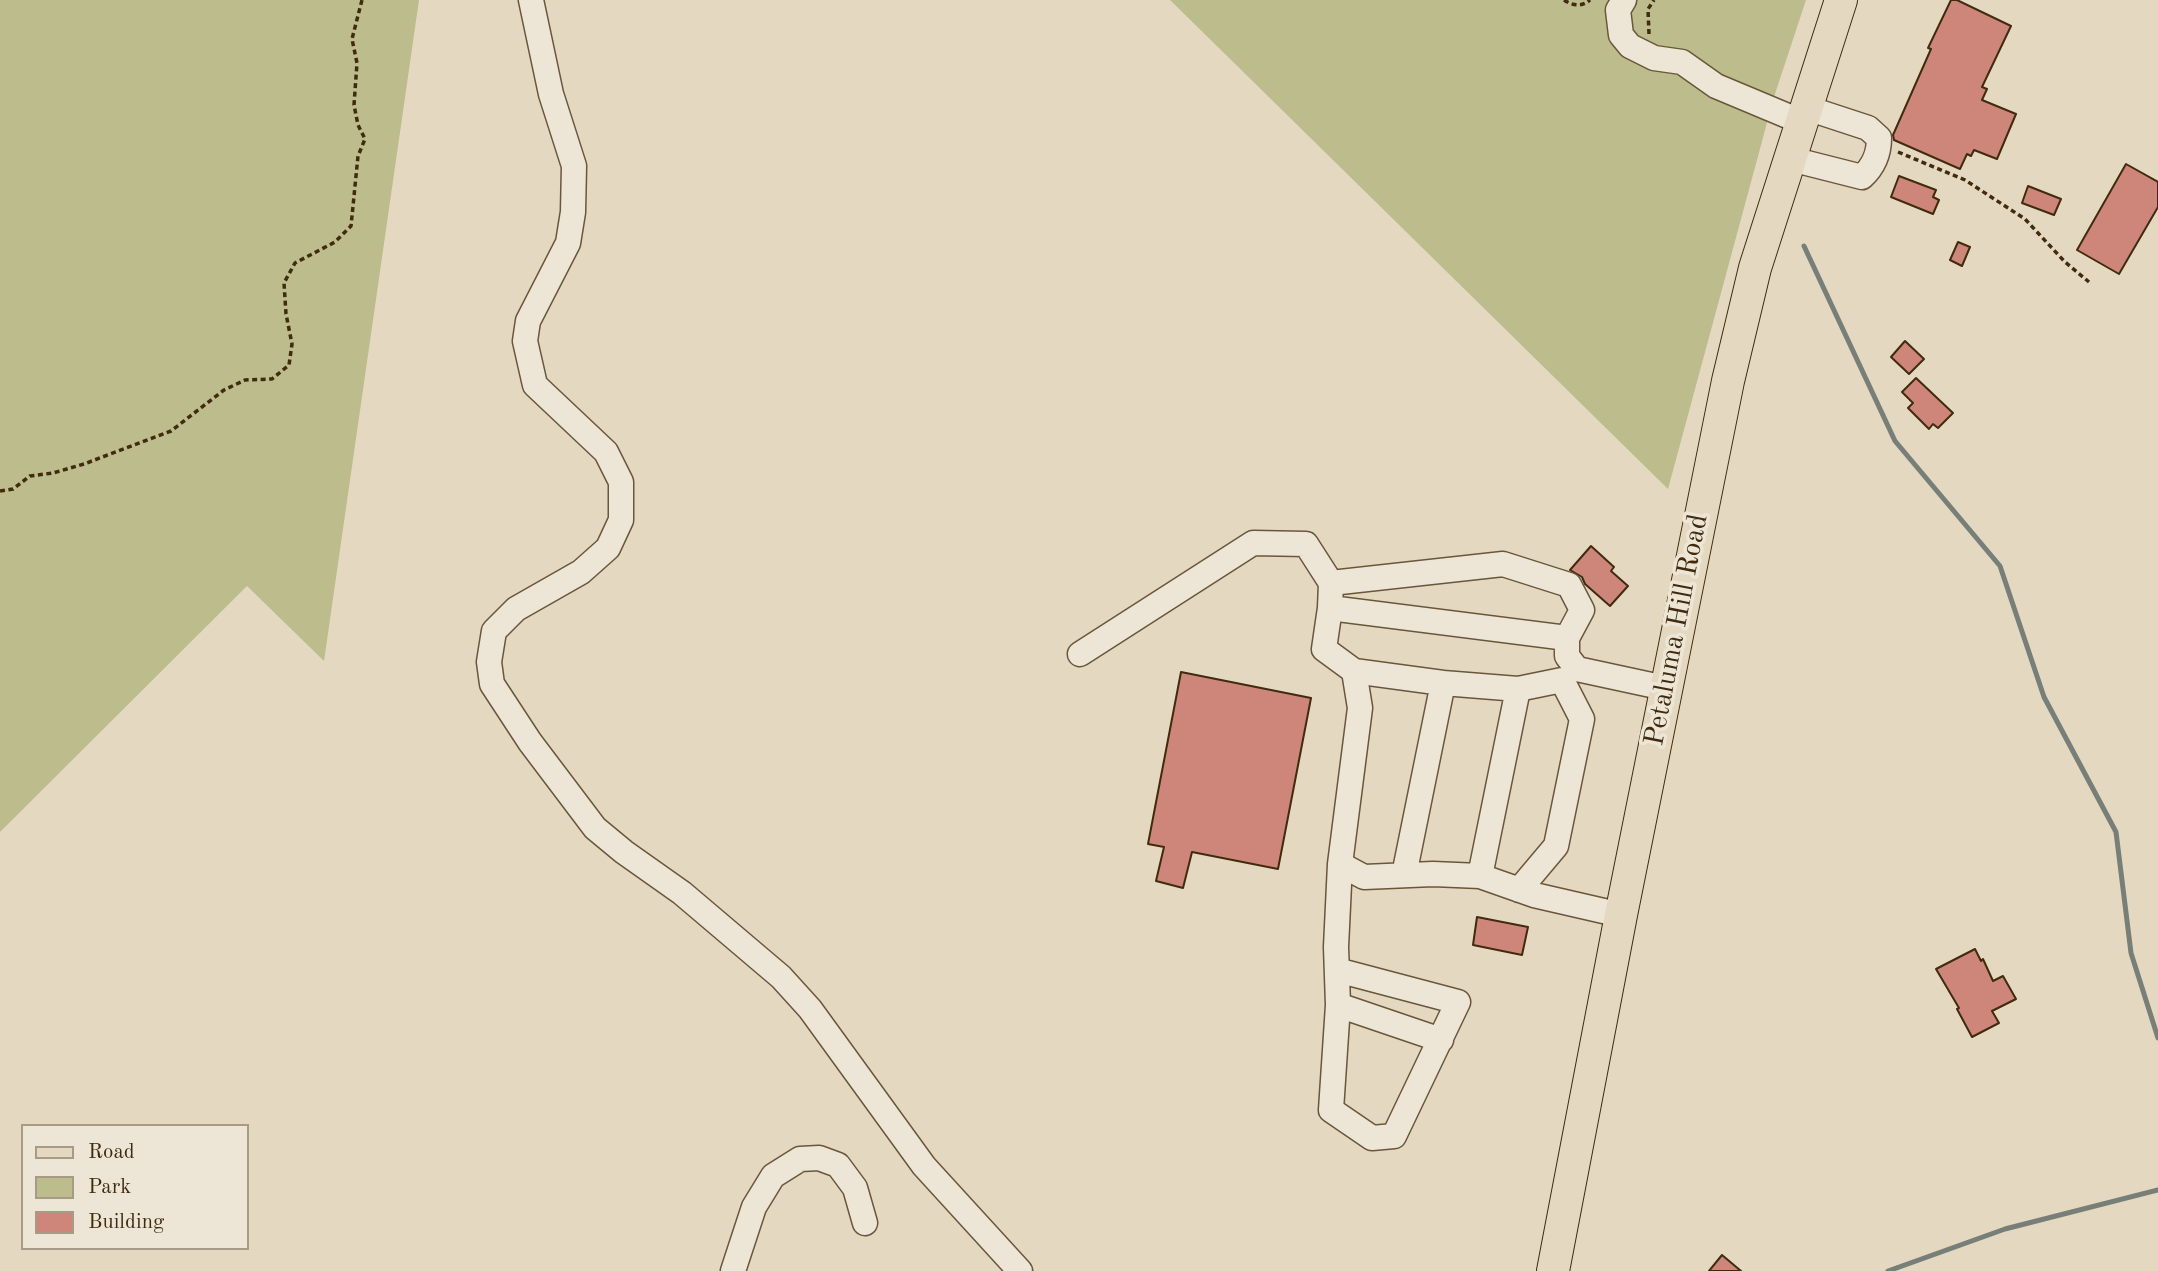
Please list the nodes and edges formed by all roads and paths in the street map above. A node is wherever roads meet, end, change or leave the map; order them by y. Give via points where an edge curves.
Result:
1 (362, 0) edge
2 (531, 0) edge
3 (1564, 0) edge
4 (1590, 0) edge
5 (1625, 0) edge
6 (1654, 0) edge
7 (1841, 0) edge
8 (1649, 41) dead end
9 (1804, 115) junction
10 (1879, 151) junction
11 (1791, 159) junction
12 (2089, 282) dead end
13 (0, 491) edge
14 (1331, 583) junction
15 (1330, 608) junction
16 (1567, 638) junction
17 (1080, 654) dead end
18 (1354, 671) junction
19 (1569, 674) junction
20 (1443, 684) junction
21 (1518, 688) junction
22 (1665, 688) junction
23 (1340, 864) junction
24 (1404, 875) junction
25 (1480, 876) junction
26 (1519, 890) junction
27 (1621, 915) junction
28 (1336, 970) junction
29 (1338, 1005) junction
30 (1441, 1040) junction
31 (865, 1223) dead end
32 (733, 1271) edge
33 (1020, 1271) edge
34 (1553, 1271) edge

1 - 13 path via 352,39 357,63 354,105 365,139 358,156 351,226 335,242 295,264 284,283 292,344 289,365 272,379 245,380 224,390 172,432 84,464 30,475 13,489
2 - 33 lane via 551,94 574,166 568,243 528,321 525,341 536,385 606,452 621,482 621,520 608,548 580,572 516,609 494,631 489,662 492,684 595,828 682,892 781,977 810,1009 924,1166
3 - 4 path via 1572,5
5 - 9 lane via 1618,10 1621,35 1630,46 1654,58 1682,62 1716,86
6 - 8 path via 1648,9
7 - 9 main road, Petaluma Hill Road
9 - 10 lane via 1868,128 1879,138
9 - 11 main road, Petaluma Hill Road
10 - 11 lane via 1862,177
10 - 12 path via 1902,153 1965,180 2025,219
11 - 22 main road, Petaluma Hill Road via 1755,268 1728,381
14 - 15 lane
14 - 16 lane via 1503,564 1569,585 1582,610
14 - 17 lane via 1306,544 1253,542
15 - 16 lane
15 - 18 lane via 1324,649
16 - 19 lane
18 - 20 lane
18 - 23 lane via 1360,708
19 - 21 lane
19 - 22 lane
19 - 26 lane via 1582,719 1556,846
20 - 21 lane
20 - 24 lane
21 - 25 lane
22 - 27 main road, Petaluma Hill Road
23 - 24 lane via 1364,877
23 - 28 lane
24 - 25 lane
25 - 26 lane
26 - 27 lane
27 - 34 main road, Petaluma Hill Road
28 - 29 lane
28 - 30 lane via 1458,1002
29 - 30 lane
29 - 30 lane via 1331,1110 1372,1138 1394,1136
31 - 32 lane via 855,1188 838,1166 819,1158 800,1159 773,1176 754,1207

